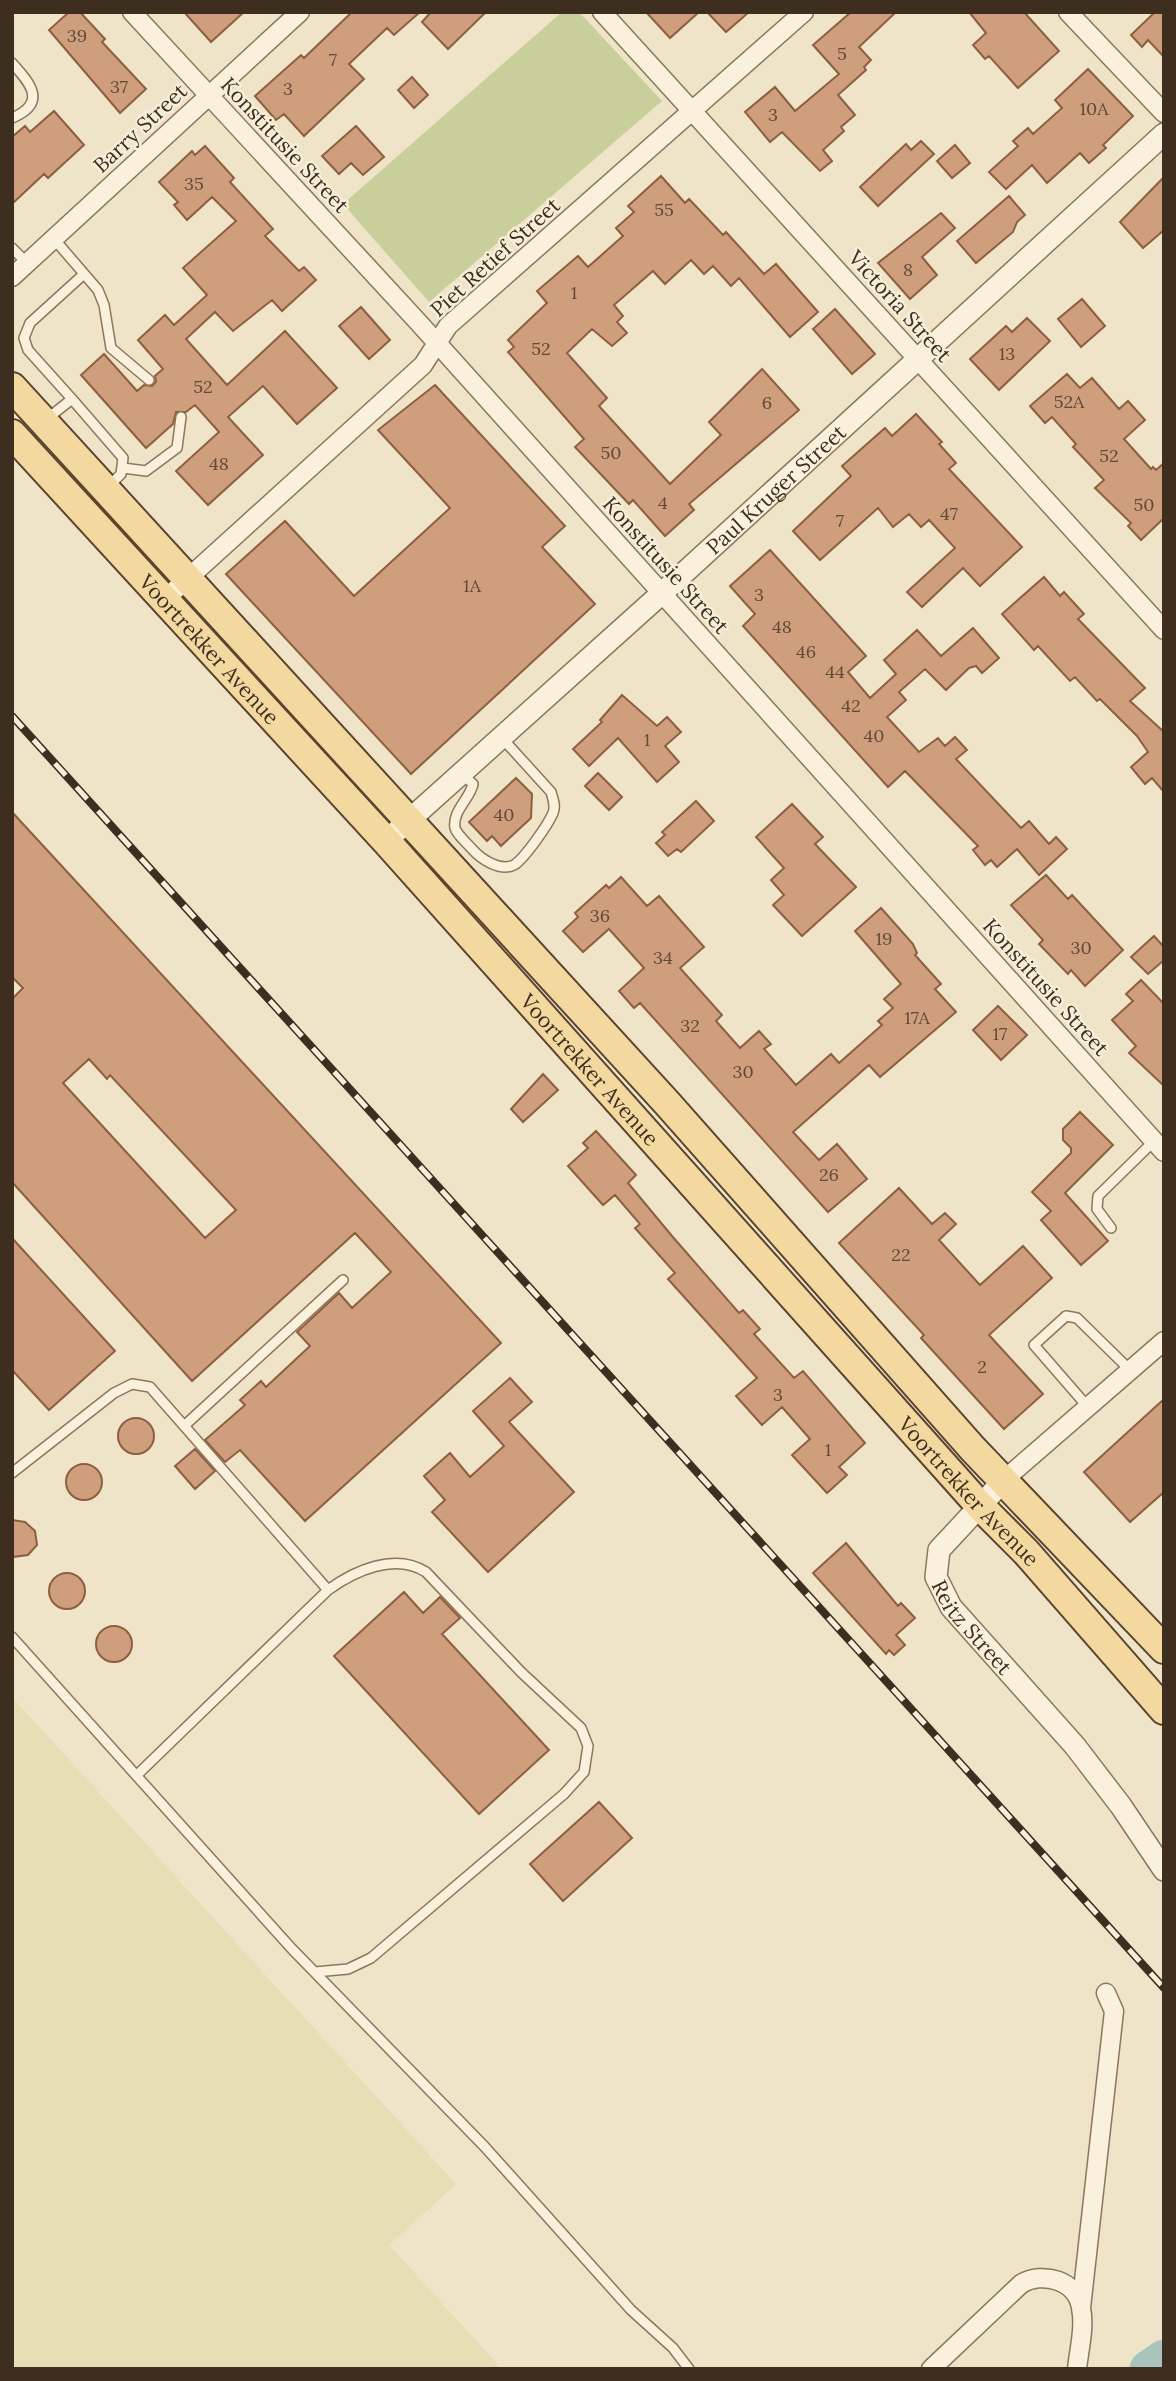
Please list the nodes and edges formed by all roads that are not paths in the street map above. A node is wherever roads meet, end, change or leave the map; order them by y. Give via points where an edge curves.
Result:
1 (132, 12) edge
2 (300, 12) edge
3 (603, 12) edge
4 (804, 12) edge
5 (1068, 12) edge
6 (12, 63) edge
7 (208, 95) junction
8 (693, 111) junction
9 (1164, 113) edge
10 (12, 118) edge
11 (1164, 134) edge
12 (55, 240) junction
13 (12, 248) edge
14 (28, 264) junction
15 (84, 274) junction
16 (12, 277) edge
17 (437, 343) junction
18 (917, 359) junction
19 (149, 380) dead end
20 (12, 387) edge
21 (72, 399) junction
22 (181, 417) dead end
23 (43, 422) junction
24 (12, 434) edge
25 (123, 468) junction
26 (105, 490) junction
27 (188, 579) junction
28 (661, 594) junction
29 (164, 600) junction
30 (1164, 630) edge
31 (502, 738) junction
32 (461, 773) junction
33 (411, 820) junction
34 (386, 841) junction
35 (1159, 1147) edge
36 (1111, 1228) dead end
37 (343, 1280) dead end
38 (1164, 1341) edge
39 (1131, 1371) junction
40 (1087, 1406) junction
41 (184, 1426) junction
42 (12, 1473) edge
43 (1005, 1479) junction
44 (981, 1507) junction
45 (328, 1590) junction
46 (1141, 1624) junction
47 (12, 1637) edge
48 (1164, 1649) edge
49 (1109, 1650) junction
50 (1164, 1710) edge
51 (138, 1774) junction
52 (1164, 1870) edge
53 (314, 1972) junction
54 (1106, 1993) dead end
55 (1082, 2308) junction
56 (689, 2369) edge
57 (932, 2369) edge
58 (1077, 2369) edge

1 - 7 street, Konstitusie Street
2 - 7 street, Barry Street
3 - 8 street, Victoria Street
4 - 8 street, Piet Retief Street
5 - 9 street
6 - 10 lane via 33,86 34,95 25,110
7 - 12 street, Barry Street
7 - 17 street, Konstitusie Street
8 - 17 street, Piet Retief Street via 449,326
8 - 18 street, Victoria Street
11 - 18 street, Paul Kruger Street
12 - 14 street, Barry Street
12 - 15 lane
13 - 14 lane
14 - 16 street, Barry Street
15 - 19 lane via 104,305 111,348
15 - 21 lane via 30,323 24,338 28,350
17 - 27 street, Piet Retief Street via 423,365
17 - 28 street, Konstitusie Street
18 - 28 street, Paul Kruger Street
18 - 30 street, Victoria Street
20 - 23 main road, Voortrekker Avenue
21 - 23 lane
21 - 25 lane via 123,458
22 - 25 lane via 177,448 146,471
23 - 26 main road, Voortrekker Avenue
24 - 29 main road, Voortrekker Avenue
25 - 26 lane
26 - 27 main road, Voortrekker Avenue
27 - 29 street, Piet Retief Street
27 - 33 main road, Voortrekker Avenue
28 - 31 street, Paul Kruger Street
28 - 35 street, Konstitusie Street
29 - 34 main road, Voortrekker Avenue
31 - 32 street, Paul Kruger Street
31 - 32 lane via 545,784 554,804 539,835 516,864 505,868 491,863 457,832 456,819 472,784
32 - 33 street, Paul Kruger Street
33 - 34 street, Paul Kruger Street
33 - 43 main road, Voortrekker Avenue via 965,1440
34 - 44 main road, Voortrekker Avenue
35 - 36 lane via 1098,1196 1097,1209
37 - 41 lane
38 - 39 street, Reitz Street
39 - 40 street, Reitz Street
39 - 40 lane via 1077,1318 1066,1316 1034,1345
40 - 43 street, Reitz Street
41 - 42 lane via 150,1387 132,1384
41 - 45 lane
43 - 44 street, Reitz Street
43 - 46 main road, Voortrekker Avenue
44 - 49 main road, Voortrekker Avenue via 1026,1552
44 - 52 street, Reitz Street via 939,1550 936,1577 943,1593 1075,1746
45 - 51 lane
45 - 53 lane via 372,1566 420,1568 581,1728 588,1746 584,1772 564,1794 371,1958 348,1969
46 - 48 main road, Voortrekker Avenue
46 - 49 main road
47 - 51 lane
49 - 50 main road, Voortrekker Avenue
51 - 53 lane
53 - 56 lane via 484,2146
54 - 55 street via 1114,2011
55 - 57 street via 1078,2298 1056,2279 1032,2277
55 - 58 street

